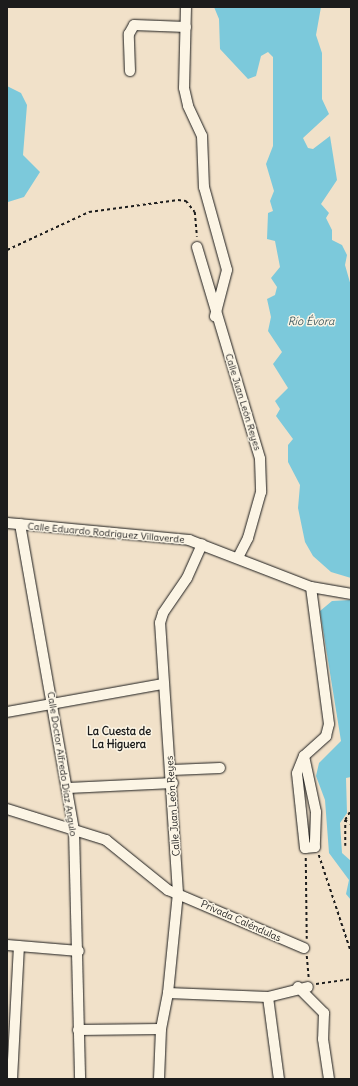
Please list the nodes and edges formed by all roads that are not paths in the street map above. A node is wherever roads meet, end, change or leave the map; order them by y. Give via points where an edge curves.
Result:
1 (186, 7) edge
2 (186, 27) junction
3 (130, 71) dead end
4 (197, 247) road end
5 (215, 316) junction
6 (7, 523) edge
7 (20, 524) junction
8 (202, 544) junction
9 (238, 558) junction
10 (310, 587) junction
11 (351, 594) edge
12 (162, 684) junction
13 (53, 704) junction
14 (7, 712) edge
15 (304, 756) junction
16 (220, 768) dead end
17 (172, 770) junction
18 (173, 783) junction
19 (68, 788) junction
20 (7, 809) edge
21 (74, 830) junction
22 (178, 893) junction
23 (7, 945) edge
24 (19, 946) junction
25 (305, 946) road end
26 (79, 951) junction
27 (168, 992) junction
28 (268, 997) junction
29 (161, 1029) junction
30 (78, 1030) junction
31 (12, 1079) edge
32 (80, 1079) edge
33 (159, 1079) edge
34 (279, 1079) edge
35 (329, 1079) edge

1 - 2 street
2 - 3 street via 134,25 129,34
2 - 5 street via 184,88 188,106 202,136 204,187 227,270
4 - 5 street, Calle Juan León Reyes
5 - 9 street, Calle Juan León Reyes via 253,429 262,472 256,510
6 - 7 street, Calle Eduardo Rodríguez Villaverde
7 - 8 street, Calle Eduardo Rodríguez Villaverde via 174,538
7 - 13 street, Calle Doctor Alfredo Díaz Angulo
8 - 9 street, Calle Eduardo Rodríguez Villaverde
8 - 12 street, Calle Juan León Reyes via 187,578 161,618
9 - 10 street, Calle Eduardo Rodríguez Villaverde
10 - 11 street, Calle Eduardo Rodríguez Villaverde
10 - 15 street via 329,724 326,736
12 - 13 street
12 - 17 street, Calle Juan León Reyes
13 - 14 street
13 - 19 street, Calle Doctor Alfredo Díaz Angulo
15 - 15 street via 296,779 310,848 315,803
16 - 17 street
17 - 18 street, Calle Juan León Reyes
18 - 19 street
18 - 22 street, Calle Juan León Reyes
19 - 21 street, Calle Doctor Alfredo Díaz Angulo
20 - 21 street, Privada Caléndulas
21 - 22 street, Privada Caléndulas via 118,847 168,890
21 - 26 street, Calle Doctor Alfredo Díaz Angulo
22 - 25 street, Privada Caléndulas
22 - 27 street, Calle Juan León Reyes
23 - 24 street
24 - 26 street
24 - 31 street
26 - 30 street, Calle Doctor Alfredo Díaz Angulo
27 - 28 street
27 - 29 street, Calle Juan León Reyes
28 - 34 street
28 - 35 street via 303,987 324,1013 323,1039
29 - 30 street
29 - 33 street, Calle Juan León Reyes
30 - 32 street, Calle Doctor Alfredo Díaz Angulo

